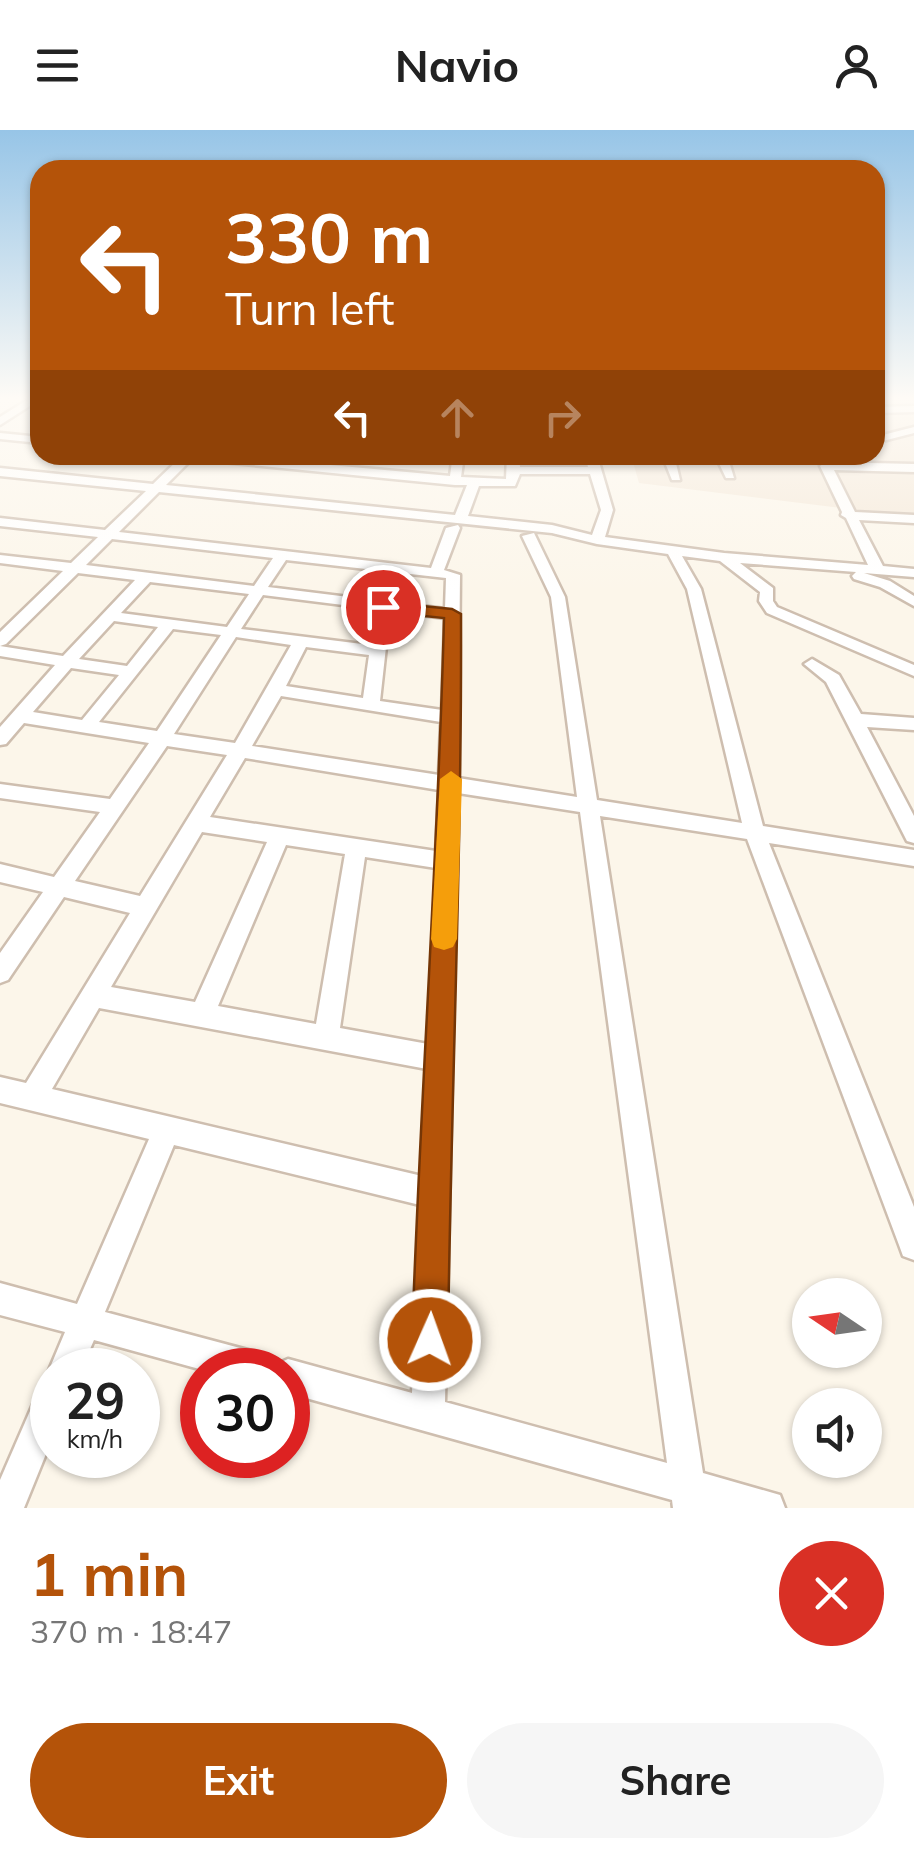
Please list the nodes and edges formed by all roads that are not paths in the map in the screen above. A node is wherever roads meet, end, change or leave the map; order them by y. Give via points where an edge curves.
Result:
1 (178, 465) edge
2 (311, 465) edge
3 (457, 465) edge
4 (514, 465) edge
5 (594, 465) edge
6 (672, 465) edge
7 (726, 465) edge
8 (860, 467) joint
9 (595, 470) junction
10 (515, 471) junction
11 (912, 471) edge
12 (0, 475) edge
13 (730, 475) dead end
14 (676, 477) dead end
15 (455, 481) junction
16 (474, 482) junction
17 (150, 492) junction
18 (847, 515) junction
19 (914, 519) edge
20 (0, 522) edge
21 (456, 524) junction
22 (105, 535) junction
23 (529, 536) junction
24 (568, 536) junction
25 (598, 540) junction
26 (674, 550) junction
27 (280, 556) junction
28 (724, 558) junction
29 (804, 561) junction
30 (4, 563) edge
31 (877, 568) junction
32 (70, 569) junction
33 (436, 573) junction
34 (914, 574) edge
35 (145, 578) junction
36 (257, 592) junction
37 (914, 602) edge
38 (383, 607) junction
39 (452, 614) junction
40 (110, 616) junction
41 (169, 624) junction
42 (233, 632) junction
43 (0, 640) edge
44 (301, 641) junction
45 (0, 650) edge
46 (376, 650) junction
47 (67, 662) junction
48 (812, 664) dead end
49 (914, 671) edge
50 (130, 672) junction
51 (276, 690) junction
52 (371, 706) junction
53 (21, 716) junction
54 (451, 718) junction
55 (855, 720) junction
56 (914, 724) edge
57 (85, 728) junction
58 (0, 739) edge
59 (161, 740) junction
60 (240, 751) junction
61 (451, 784) junction
62 (0, 791) edge
63 (591, 805) junction
64 (115, 807) junction
65 (195, 822) junction
66 (754, 831) junction
67 (914, 836) edge
68 (280, 838) junction
69 (356, 848) junction
70 (914, 858) edge
71 (448, 861) junction
72 (0, 873) edge
73 (62, 886) junction
74 (146, 907) junction
75 (1, 968) edge
76 (95, 996) junction
77 (202, 1015) junction
78 (326, 1040) junction
79 (436, 1058) junction
80 (0, 1090) edge
81 (32, 1096) junction
82 (167, 1129) junction
83 (434, 1194) junction
84 (914, 1245) edge
85 (0, 1299) edge
86 (86, 1323) junction
87 (75, 1348) edge
88 (181, 1348) edge
89 (310, 1382) edge
90 (428, 1414) junction
91 (30, 1452) edge
92 (689, 1498) edge
93 (6, 1508) edge
94 (767, 1508) edge

1 - 17 street
2 - 15 street
3 - 15 street
4 - 10 street
5 - 9 street
6 - 14 street
7 - 13 street
8 - 11 street
8 - 18 street via 826,466
9 - 10 street
9 - 25 street via 607,510
10 - 16 street via 511,483
12 - 17 street
15 - 16 street
16 - 21 street
17 - 21 street
17 - 22 street
18 - 19 street
18 - 31 street
20 - 22 street
21 - 23 street
21 - 24 street via 552,529
21 - 33 street
22 - 27 street
22 - 32 street
23 - 24 street
23 - 63 street via 558,598
24 - 25 street
25 - 26 street
26 - 28 street
26 - 66 street via 694,589
27 - 33 street
27 - 36 street
28 - 29 street
28 - 49 street via 768,590 772,610
29 - 31 street
29 - 37 street via 874,580
30 - 32 street
31 - 34 street
32 - 35 street
32 - 43 street
33 - 39 street via 453,575
35 - 36 street
35 - 40 street
36 - 38 street
36 - 42 street
38 - 39 street
38 - 46 street
39 - 54 street
40 - 41 street
40 - 47 street
41 - 42 street
41 - 50 street
42 - 44 street
42 - 59 street
44 - 46 street
44 - 51 street
45 - 47 street
46 - 52 street
47 - 50 street
47 - 53 street
48 - 55 street via 838,686
50 - 57 street
51 - 52 street
51 - 60 street
52 - 54 street
53 - 57 street
53 - 58 street
54 - 61 street
55 - 56 street
55 - 67 street
57 - 59 street
59 - 60 street
59 - 64 street
60 - 61 street
60 - 65 street
61 - 63 street
61 - 71 street
62 - 64 street
63 - 66 street
63 - 92 street
64 - 73 street
65 - 68 street
65 - 74 street
66 - 70 street
66 - 84 street
68 - 69 street
68 - 77 street
69 - 71 street
69 - 78 street
71 - 79 street
72 - 73 street
73 - 74 street
73 - 75 street
74 - 76 street
76 - 77 street
76 - 81 street
77 - 78 street
78 - 79 street
79 - 83 street
80 - 81 street
81 - 82 street
82 - 83 street
82 - 86 street
83 - 90 street
85 - 86 street
86 - 87 street
86 - 88 street
89 - 90 street
90 - 92 street
91 - 93 street
92 - 94 street

